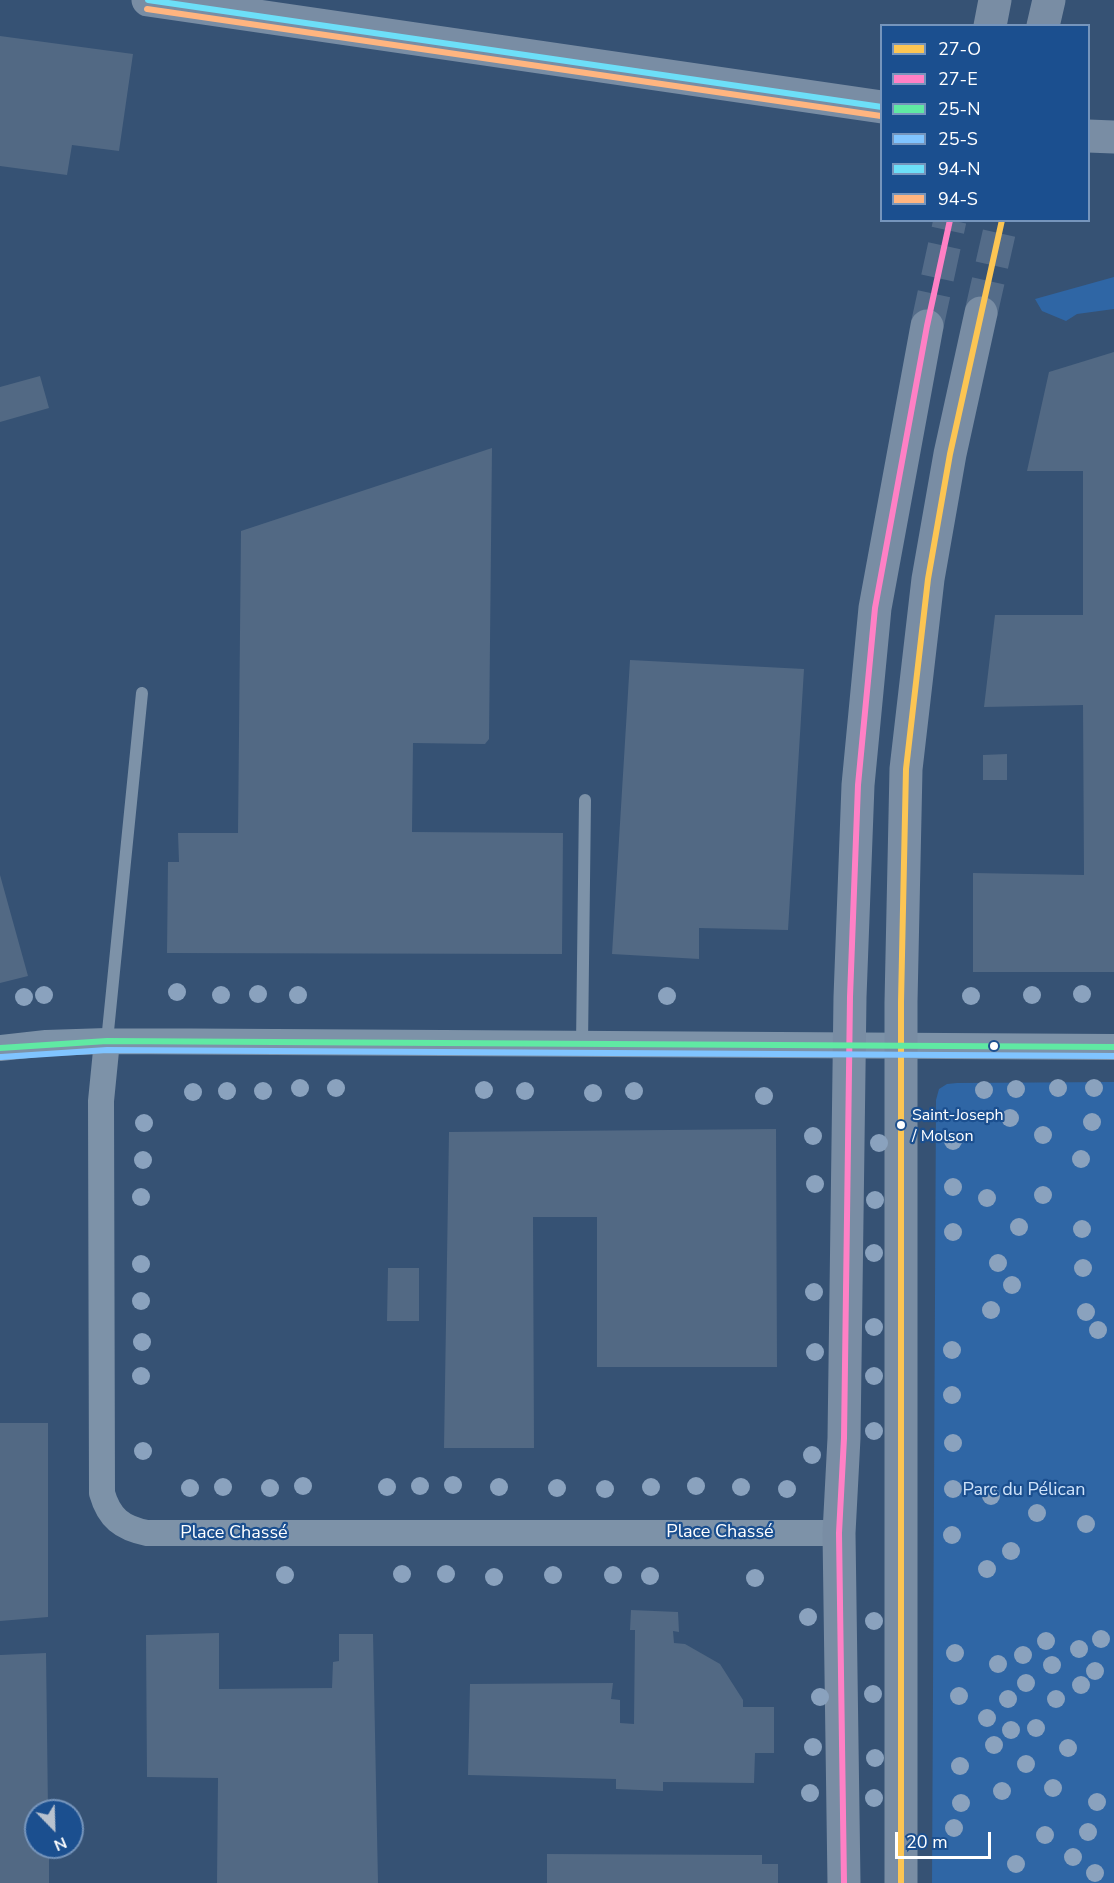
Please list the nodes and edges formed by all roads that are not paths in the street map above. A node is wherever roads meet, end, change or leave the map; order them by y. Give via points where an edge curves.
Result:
1 (148, 0) edge
2 (995, 0) edge
3 (1048, 0) edge
4 (990, 24) edge
5 (1043, 24) edge
6 (880, 107) edge
7 (981, 314) tunnel mouth
8 (927, 326) tunnel mouth
9 (142, 693) dead end
10 (585, 800) dead end
11 (106, 1041) junction
12 (902, 1044) junction
13 (582, 1045) junction
14 (850, 1046) junction
15 (1114, 1047) edge
16 (0, 1048) edge
17 (839, 1533) junction
18 (844, 1883) edge
19 (901, 1883) edge

1 - 6 main road
2 - 4 main road
3 - 5 main road
7 - 12 main road via 928,579 906,769
8 - 14 main road via 875,608 858,785
9 - 11 lane
10 - 13 lane
11 - 13 street
11 - 16 street
11 - 17 street, Place Chassé via 101,1101 102,1493 106,1508 116,1521 147,1533
12 - 14 street
12 - 15 street
12 - 19 main road
13 - 14 street
14 - 17 main road
17 - 18 main road

